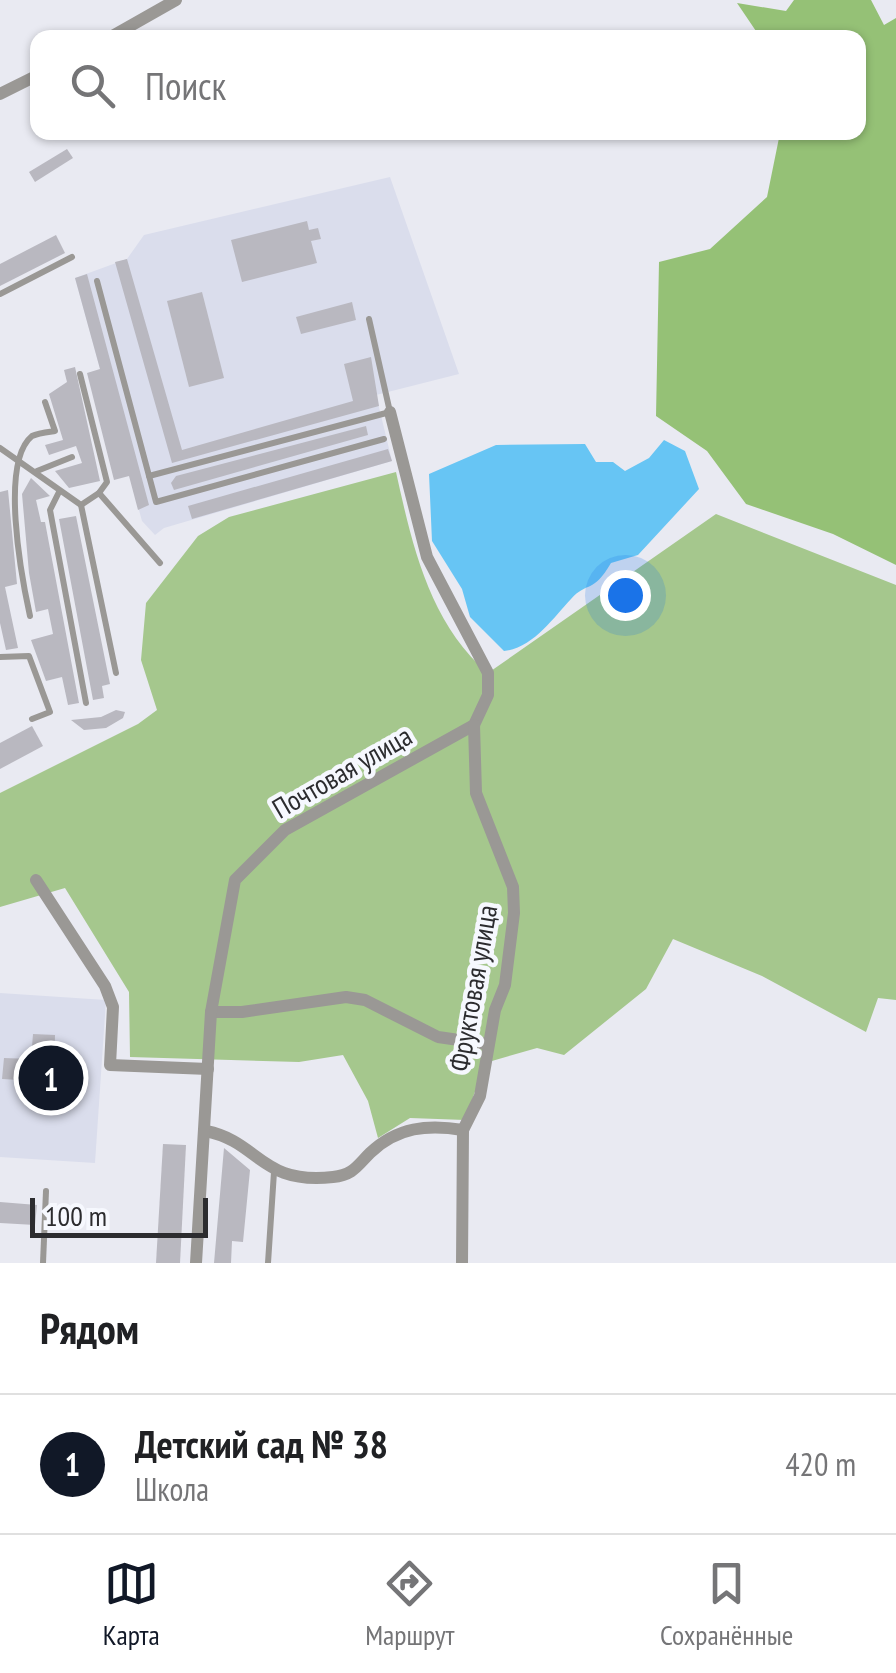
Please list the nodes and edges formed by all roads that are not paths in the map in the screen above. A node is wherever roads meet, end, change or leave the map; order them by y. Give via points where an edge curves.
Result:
1 (176, 0) edge
2 (123, 30) edge
3 (30, 79) edge
4 (0, 94) edge
5 (72, 257) dead end
6 (97, 281) dead end
7 (0, 294) edge
8 (369, 319) dead end
9 (80, 374) dead end
10 (45, 402) dead end
11 (390, 412) junction
12 (384, 439) dead end
13 (0, 448) edge
14 (72, 457) dead end
15 (12, 459) junction
16 (37, 471) junction
17 (149, 476) junction
18 (59, 492) junction
19 (99, 493) junction
20 (82, 505) junction
21 (160, 563) dead end
22 (30, 616) dead end
23 (0, 657) edge
24 (116, 673) dead end
25 (86, 703) dead end
26 (32, 719) dead end
27 (474, 725) junction
28 (36, 880) dead end
29 (212, 1012) junction
30 (487, 1044) junction
31 (208, 1069) junction
32 (463, 1130) junction
33 (206, 1131) junction
34 (274, 1172) junction
35 (46, 1191) dead end
36 (43, 1263) edge
37 (196, 1263) edge
38 (268, 1263) edge
39 (462, 1263) edge

1 - 2 street
3 - 4 street
5 - 7 lane
6 - 17 lane
8 - 11 lane
9 - 19 lane via 107,482
10 - 15 lane via 55,430 30,436
11 - 17 lane
11 - 27 street via 427,557 488,673 488,695
12 - 17 lane via 156,502
13 - 15 lane
14 - 16 lane
15 - 16 lane
15 - 22 lane via 6,502
16 - 18 lane
18 - 20 lane
18 - 25 lane via 50,510
19 - 20 lane
19 - 21 lane
20 - 24 lane
23 - 26 lane via 30,656 50,712
27 - 29 street, Почтовая улица via 285,830 235,880
27 - 30 street, Фруктовая улица via 476,793 513,886 504,984
28 - 31 street via 105,986 113,1007 110,1065
29 - 30 street via 346,997 438,1037
29 - 31 street, Почтовая улица
30 - 32 street, Фруктовая улица via 480,1096
31 - 33 street, Почтовая улица
32 - 34 street via 431,1124 407,1130 373,1150 352,1173
32 - 39 street, Фруктовая улица
33 - 34 street via 224,1134
33 - 37 street, Почтовая улица
34 - 38 lane
35 - 36 lane

